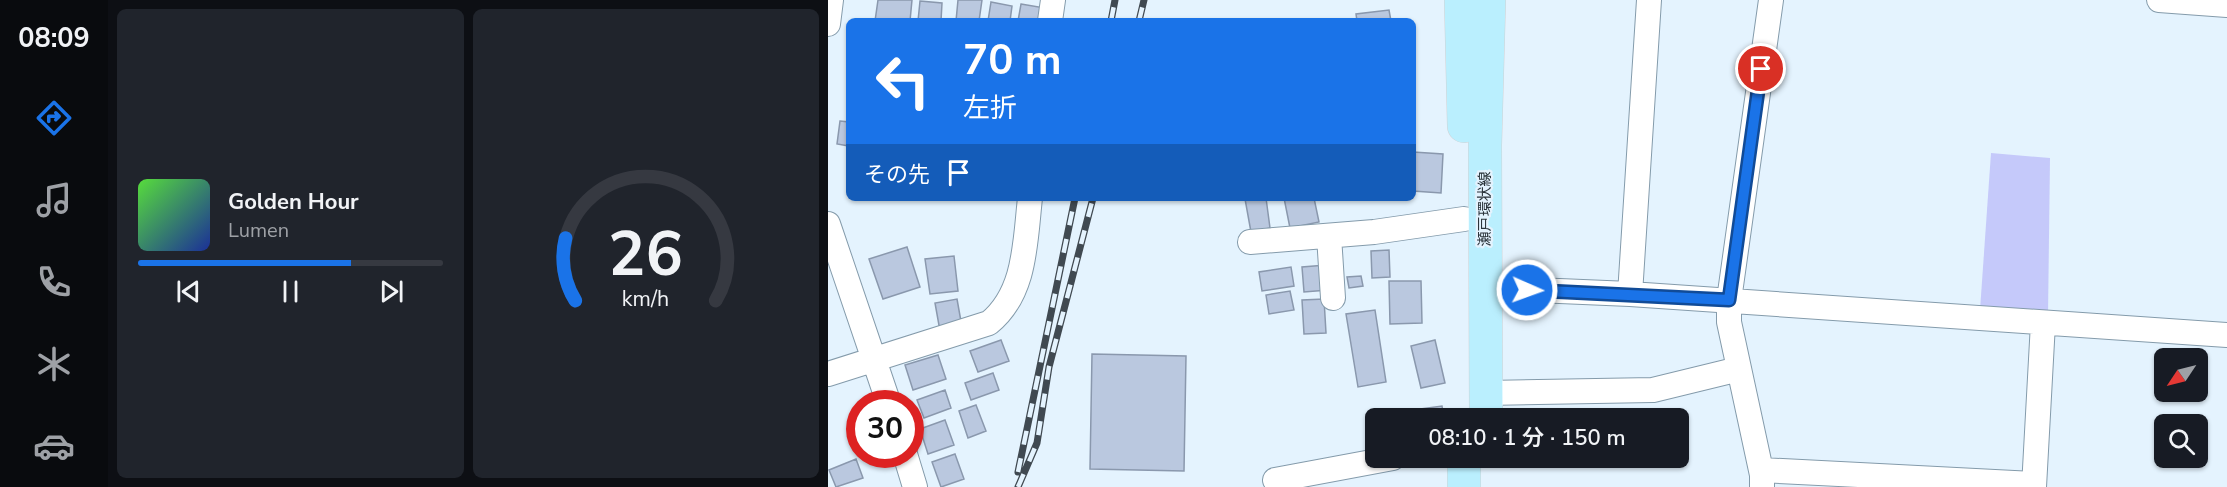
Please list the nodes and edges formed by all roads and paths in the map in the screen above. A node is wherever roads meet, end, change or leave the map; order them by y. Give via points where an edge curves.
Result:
1 (831, 0) edge
2 (1053, 0) edge
3 (1461, 0) edge
4 (1489, 0) edge
5 (1649, 0) edge
6 (1771, 0) edge
7 (2159, 0) edge
8 (2227, 5) edge
9 (1050, 18) edge
10 (828, 24) edge
11 (1030, 201) edge
12 (1464, 219) junction
13 (828, 224) edge
14 (1329, 236) junction
15 (1250, 242) dead end
16 (1485, 288) junction
17 (1630, 294) junction
18 (1333, 298) dead end
19 (1729, 300) junction
20 (2043, 323) junction
21 (2227, 335) edge
22 (875, 357) junction
23 (1739, 369) junction
24 (828, 374) edge
25 (885, 390) edge
26 (1486, 406) edge
27 (1464, 408) edge
28 (1365, 463) edge
29 (909, 468) edge
30 (1464, 468) edge
31 (1486, 468) edge
32 (1762, 479) edge
33 (1275, 480) dead end
34 (2034, 486) edge
35 (915, 487) edge
36 (1464, 487) edge
37 (1486, 487) edge

1 - 10 street
2 - 9 street
3 - 12 main road, 瀬戸環状線
4 - 16 main road, 瀬戸環状線
5 - 17 street
6 - 19 street
7 - 8 street
11 - 22 street via 1024,252 1014,291 1000,314 988,323
12 - 14 street
12 - 27 main road, 瀬戸環状線
13 - 22 street
14 - 15 street
14 - 18 street
16 - 17 street
16 - 26 main road, 瀬戸環状線
17 - 19 street
19 - 20 street
19 - 23 street via 1729,322
20 - 21 street
20 - 34 street
22 - 24 street
22 - 25 street
23 - 26 street via 1653,390
23 - 32 street
28 - 33 street
29 - 35 street
30 - 36 main road
31 - 37 main road
32 - 34 street

